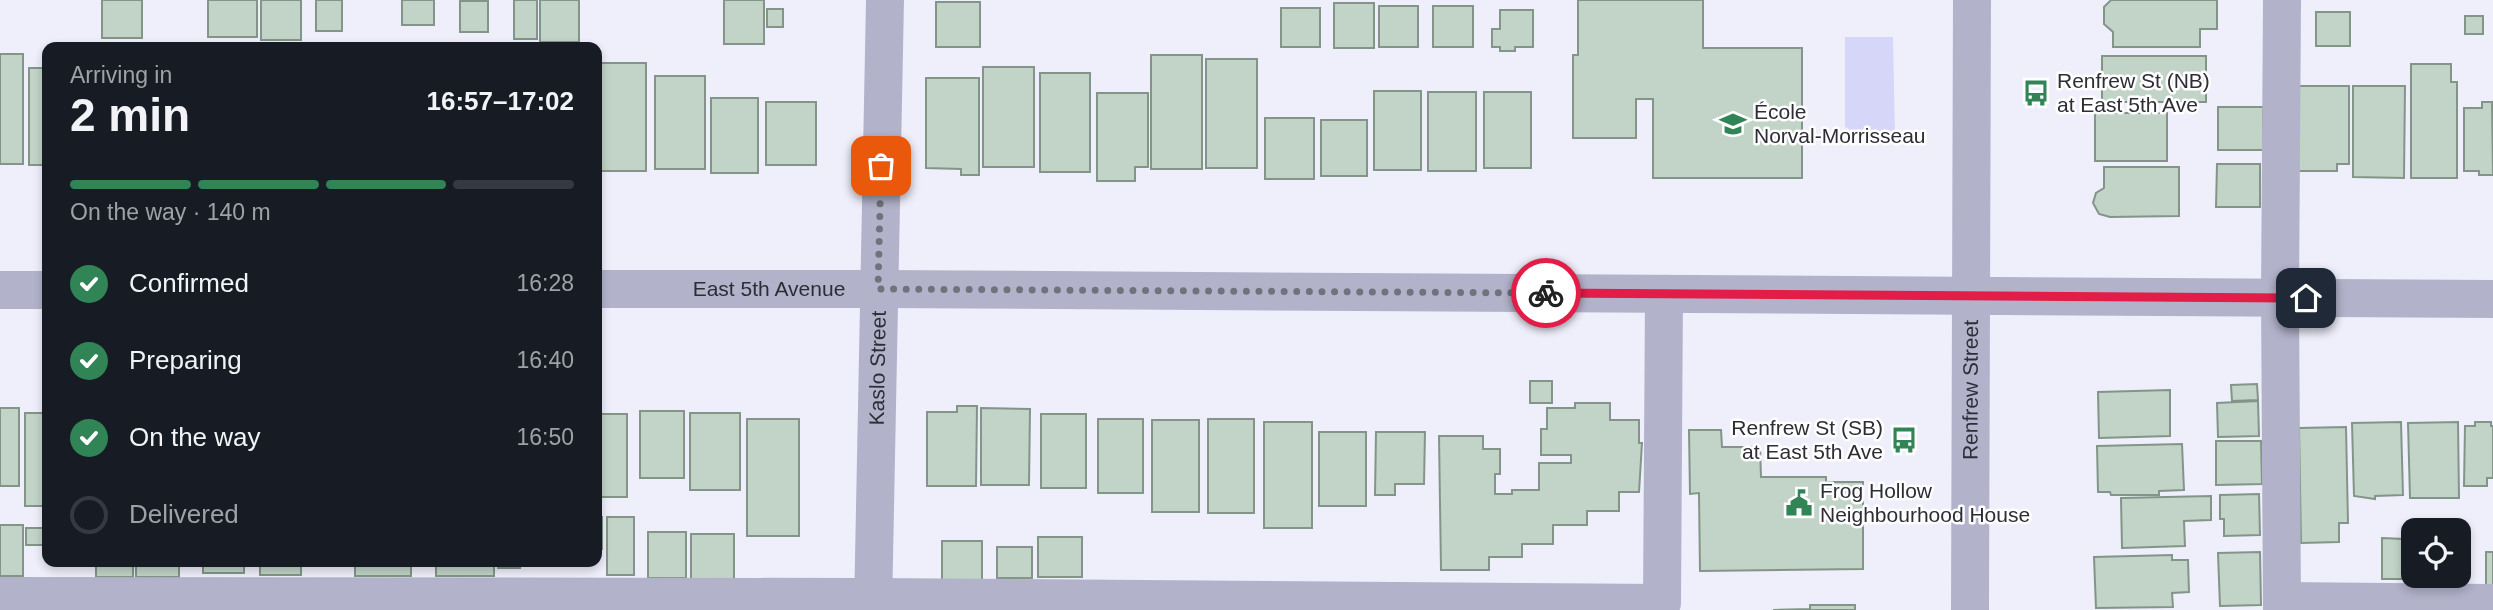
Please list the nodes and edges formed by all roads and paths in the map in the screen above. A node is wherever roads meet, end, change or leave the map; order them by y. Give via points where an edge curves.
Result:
1 (886, 0) edge
2 (1972, 0) edge
3 (2282, 0) edge
4 (602, 289) edge
5 (878, 289) junction
6 (0, 290) edge
7 (42, 290) edge
8 (1664, 294) junction
9 (1970, 297) junction
10 (2280, 297) junction
11 (2493, 299) edge
12 (0, 596) edge
13 (873, 603) edge
14 (2493, 603) edge
15 (2282, 606) edge
16 (1970, 610) edge

1 - 5 street, Kaslo Street
2 - 9 street, Renfrew Street
3 - 10 street
4 - 5 street, East 5th Avenue
5 - 8 street, East 5th Avenue
5 - 13 street, Kaslo Street
6 - 7 street
8 - 9 street, East 5th Avenue
8 - 13 street via 1662,603
9 - 10 street, East 5th Avenue
9 - 16 street, Renfrew Street
10 - 11 street, East 5th Avenue
10 - 15 street
12 - 13 street
14 - 15 street

